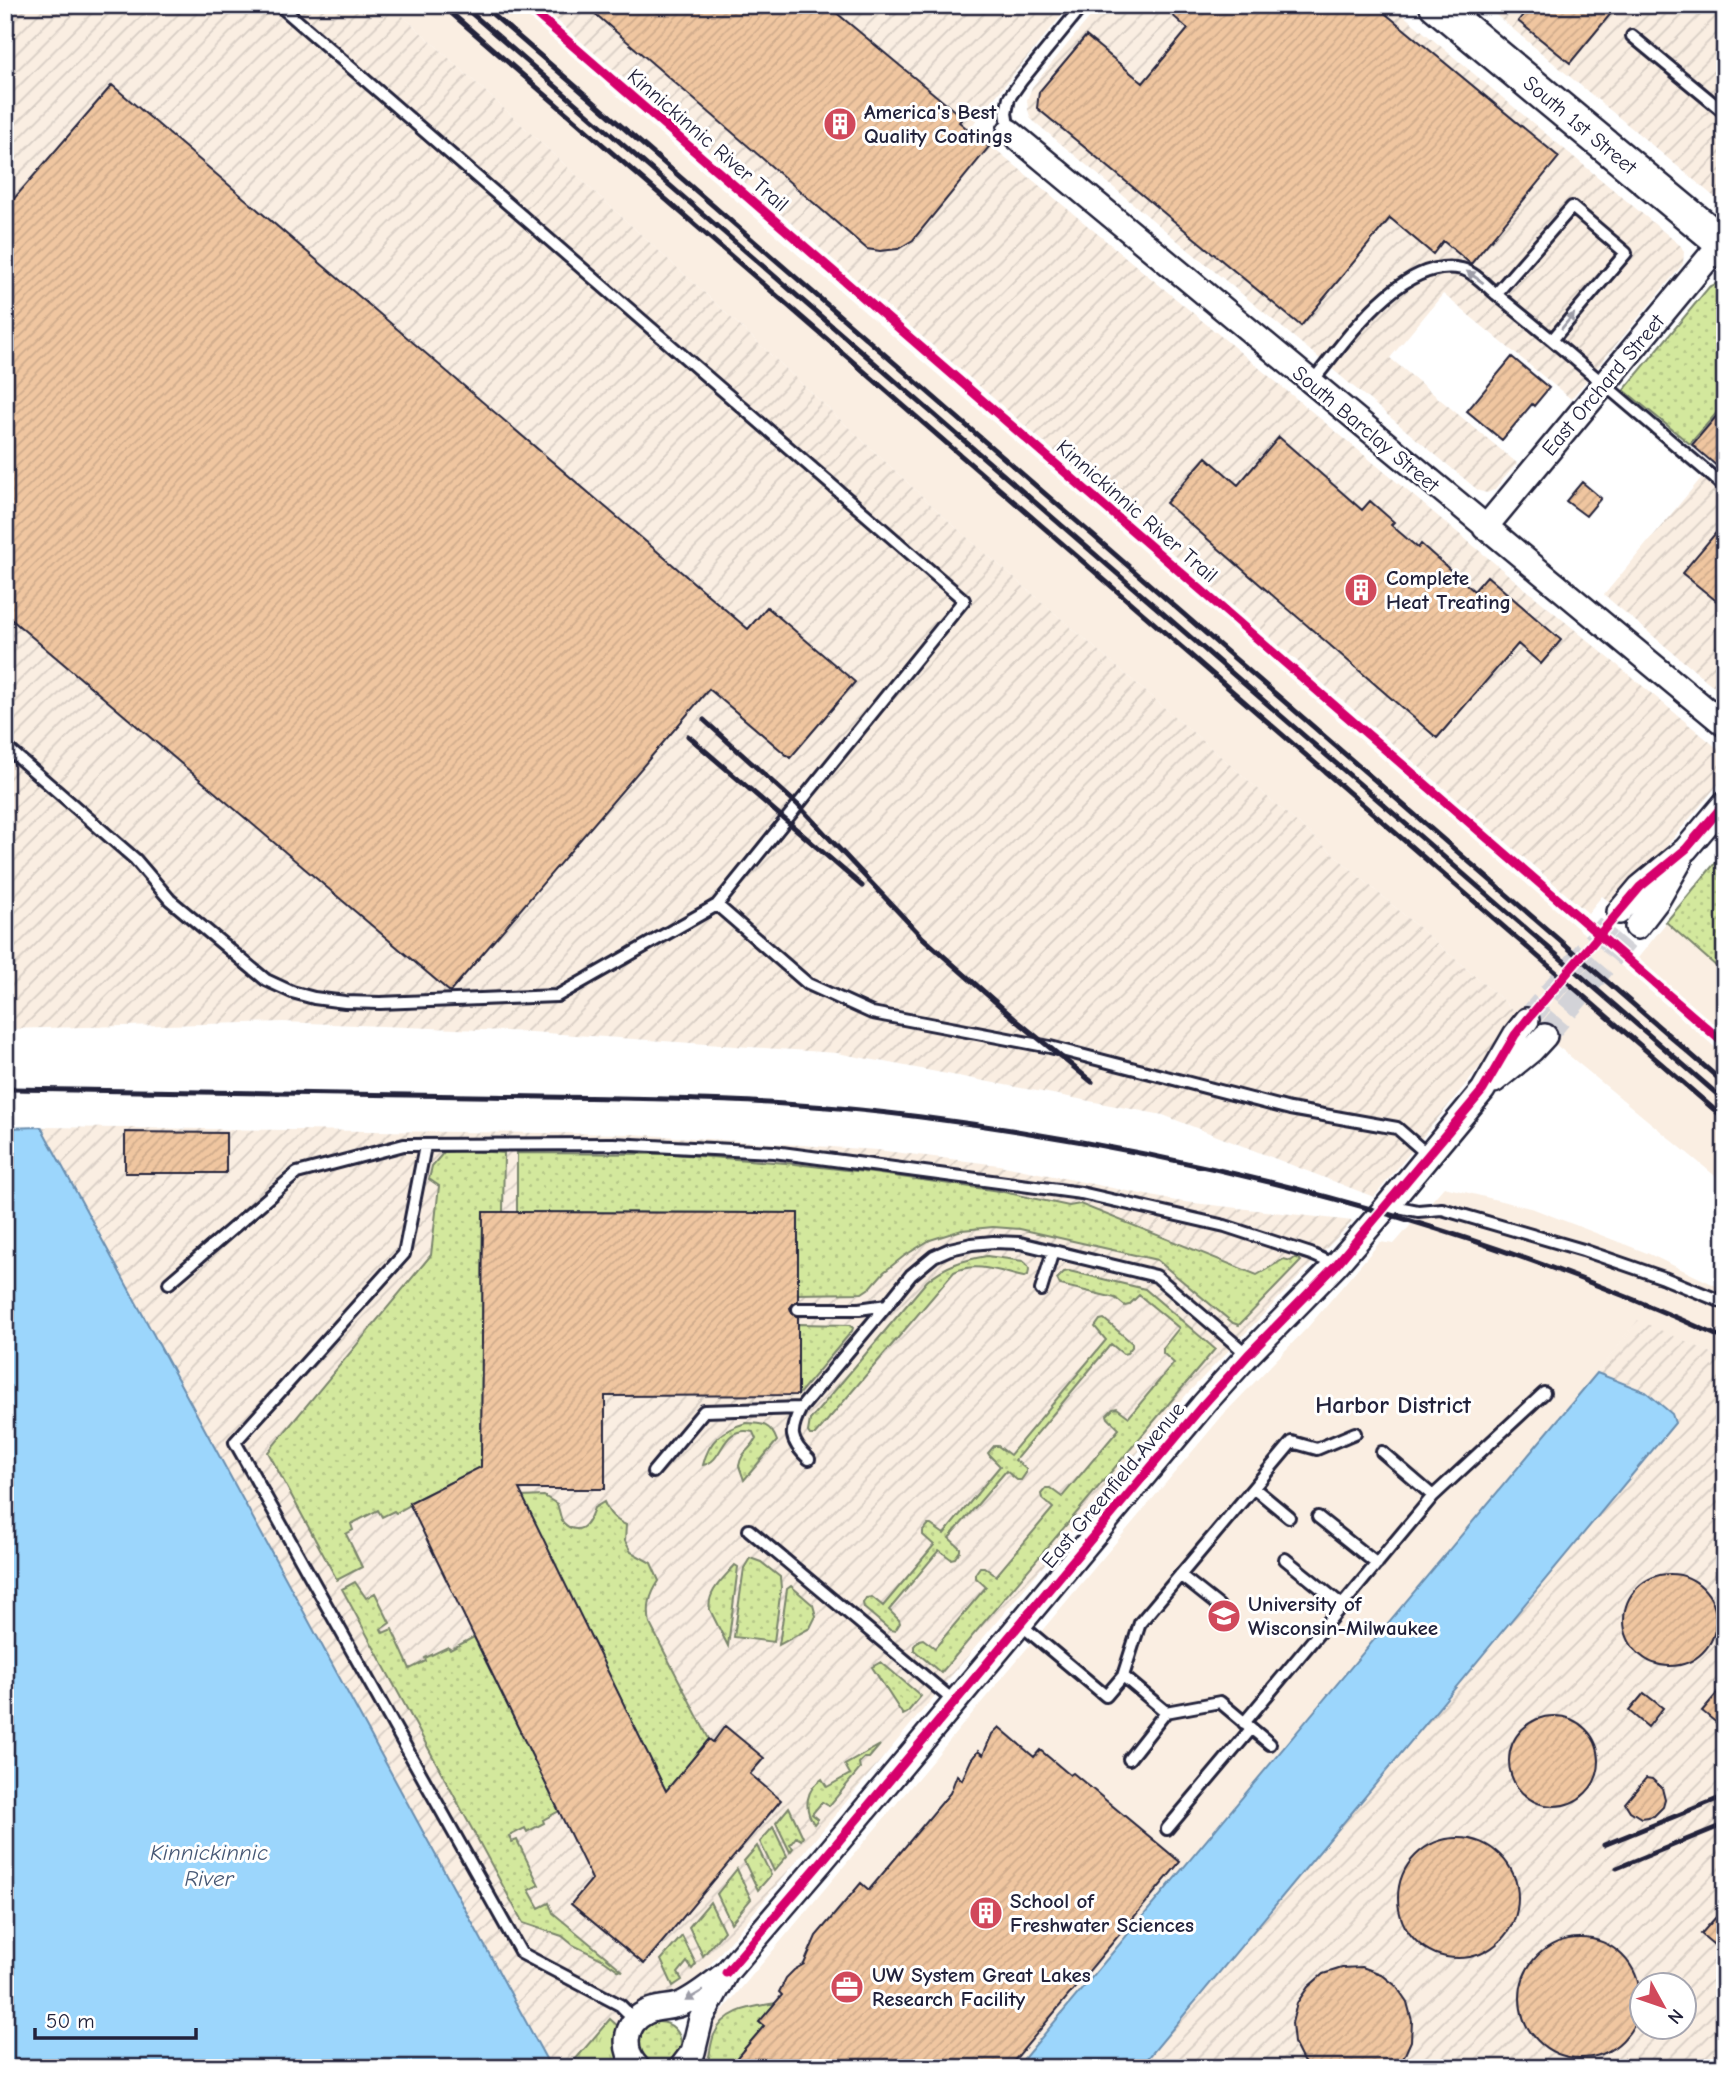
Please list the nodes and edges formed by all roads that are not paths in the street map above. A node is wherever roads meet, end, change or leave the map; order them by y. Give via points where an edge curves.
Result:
1 (279, 5) edge
2 (1083, 5) edge
3 (1436, 5) edge
4 (1632, 36) dead end
5 (1725, 113) edge
6 (1009, 131) joint
7 (1724, 242) edge
8 (1496, 294) junction
9 (1552, 340) junction
10 (1311, 383) junction
11 (1604, 384) junction
12 (1725, 487) edge
13 (1485, 528) junction
14 (1725, 725) edge
15 (5, 746) edge
16 (1725, 803) edge
17 (717, 905) junction
18 (1628, 920) tunnel mouth
19 (1527, 1020) tunnel mouth
20 (1545, 1036) tunnel mouth
21 (1483, 1090) junction
22 (425, 1146) junction
23 (1429, 1155) junction
24 (1388, 1205) junction
25 (1053, 1251) junction
26 (1336, 1265) junction
27 (169, 1283) dead end
28 (1041, 1290) dead end
29 (1725, 1303) edge
30 (887, 1305) junction
31 (798, 1309) dead end
32 (1248, 1356) junction
33 (1544, 1393) dead end
34 (801, 1408) junction
35 (1355, 1433) dead end
36 (1382, 1452) dead end
37 (810, 1459) dead end
38 (653, 1472) dead end
39 (1254, 1488) junction
40 (1433, 1496) junction
41 (1289, 1517) dead end
42 (1318, 1517) dead end
43 (749, 1530) dead end
44 (1284, 1559) dead end
45 (1377, 1563) junction
46 (1180, 1575) junction
47 (1342, 1605) junction
48 (1219, 1606) dead end
49 (1020, 1624) junction
50 (1123, 1676) junction
51 (955, 1702) junction
52 (1166, 1712) junction
53 (1248, 1726) junction
54 (1270, 1744) dead end
55 (1129, 1759) dead end
56 (1167, 1829) dead end
57 (726, 1973) junction
58 (635, 2020) junction
59 (638, 2068) edge
60 (681, 2068) edge

1 - 17 lane via 964,600
2 - 6 lane via 1009,98
3 - 7 main road, South 1st Street
4 - 5 lane
6 - 10 street, South Barclay Street
7 - 11 street, East Orchard Street
8 - 9 lane
9 -> 8 lane via 1626,253 1572,207
8 -> 10 lane via 1463,269 1433,268 1408,279 1378,302
9 - 11 lane
10 - 13 street, South Barclay Street
11 - 12 lane
11 - 13 street, East Orchard Street
13 - 14 street, South Barclay Street
15 - 17 lane via 135,859 170,900 265,981 314,998 380,1003 556,996
16 - 18 street via 1686,849 1640,887
17 - 23 lane via 808,984 872,1013 1050,1047 1290,1109 1396,1128
19 - 21 street, East Greenfield Avenue
20 - 21 street, East Greenfield Avenue
21 - 23 street, East Greenfield Avenue
22 - 26 lane via 613,1144 774,1152 968,1177 1081,1193 1225,1226
22 - 27 lane via 404,1145 297,1173
22 - 58 lane via 404,1254 235,1442 520,1953 620,2005
23 - 24 street, East Greenfield Avenue
24 - 26 street, East Greenfield Avenue
24 - 29 lane via 1418,1211 1442,1209 1664,1278
25 - 28 lane
25 - 30 lane via 993,1242 950,1249 911,1275
25 - 32 lane via 1156,1276
26 - 32 street, East Greenfield Avenue
30 - 31 lane
30 - 34 lane
32 - 49 street, East Greenfield Avenue
33 - 40 lane
34 - 37 lane via 792,1436
34 - 38 lane via 704,1410
35 - 39 lane via 1317,1449 1292,1443
36 - 40 lane
39 - 41 lane
39 - 46 lane
40 - 45 lane
42 - 45 lane
43 - 51 lane
44 - 47 lane
45 - 47 lane
46 - 48 lane
46 - 50 lane via 1140,1623
47 - 53 lane
49 - 50 lane via 1106,1696
49 - 51 street, East Greenfield Avenue
50 - 52 lane
51 - 57 street, East Greenfield Avenue
52 - 53 lane via 1220,1702
52 - 55 lane
53 - 54 lane
53 - 56 lane
57 -> 58 street, East Greenfield Avenue via 691,1999 654,2009
57 - 60 street, East Greenfield Avenue via 702,2019 693,2052
58 - 59 street via 626,2041

